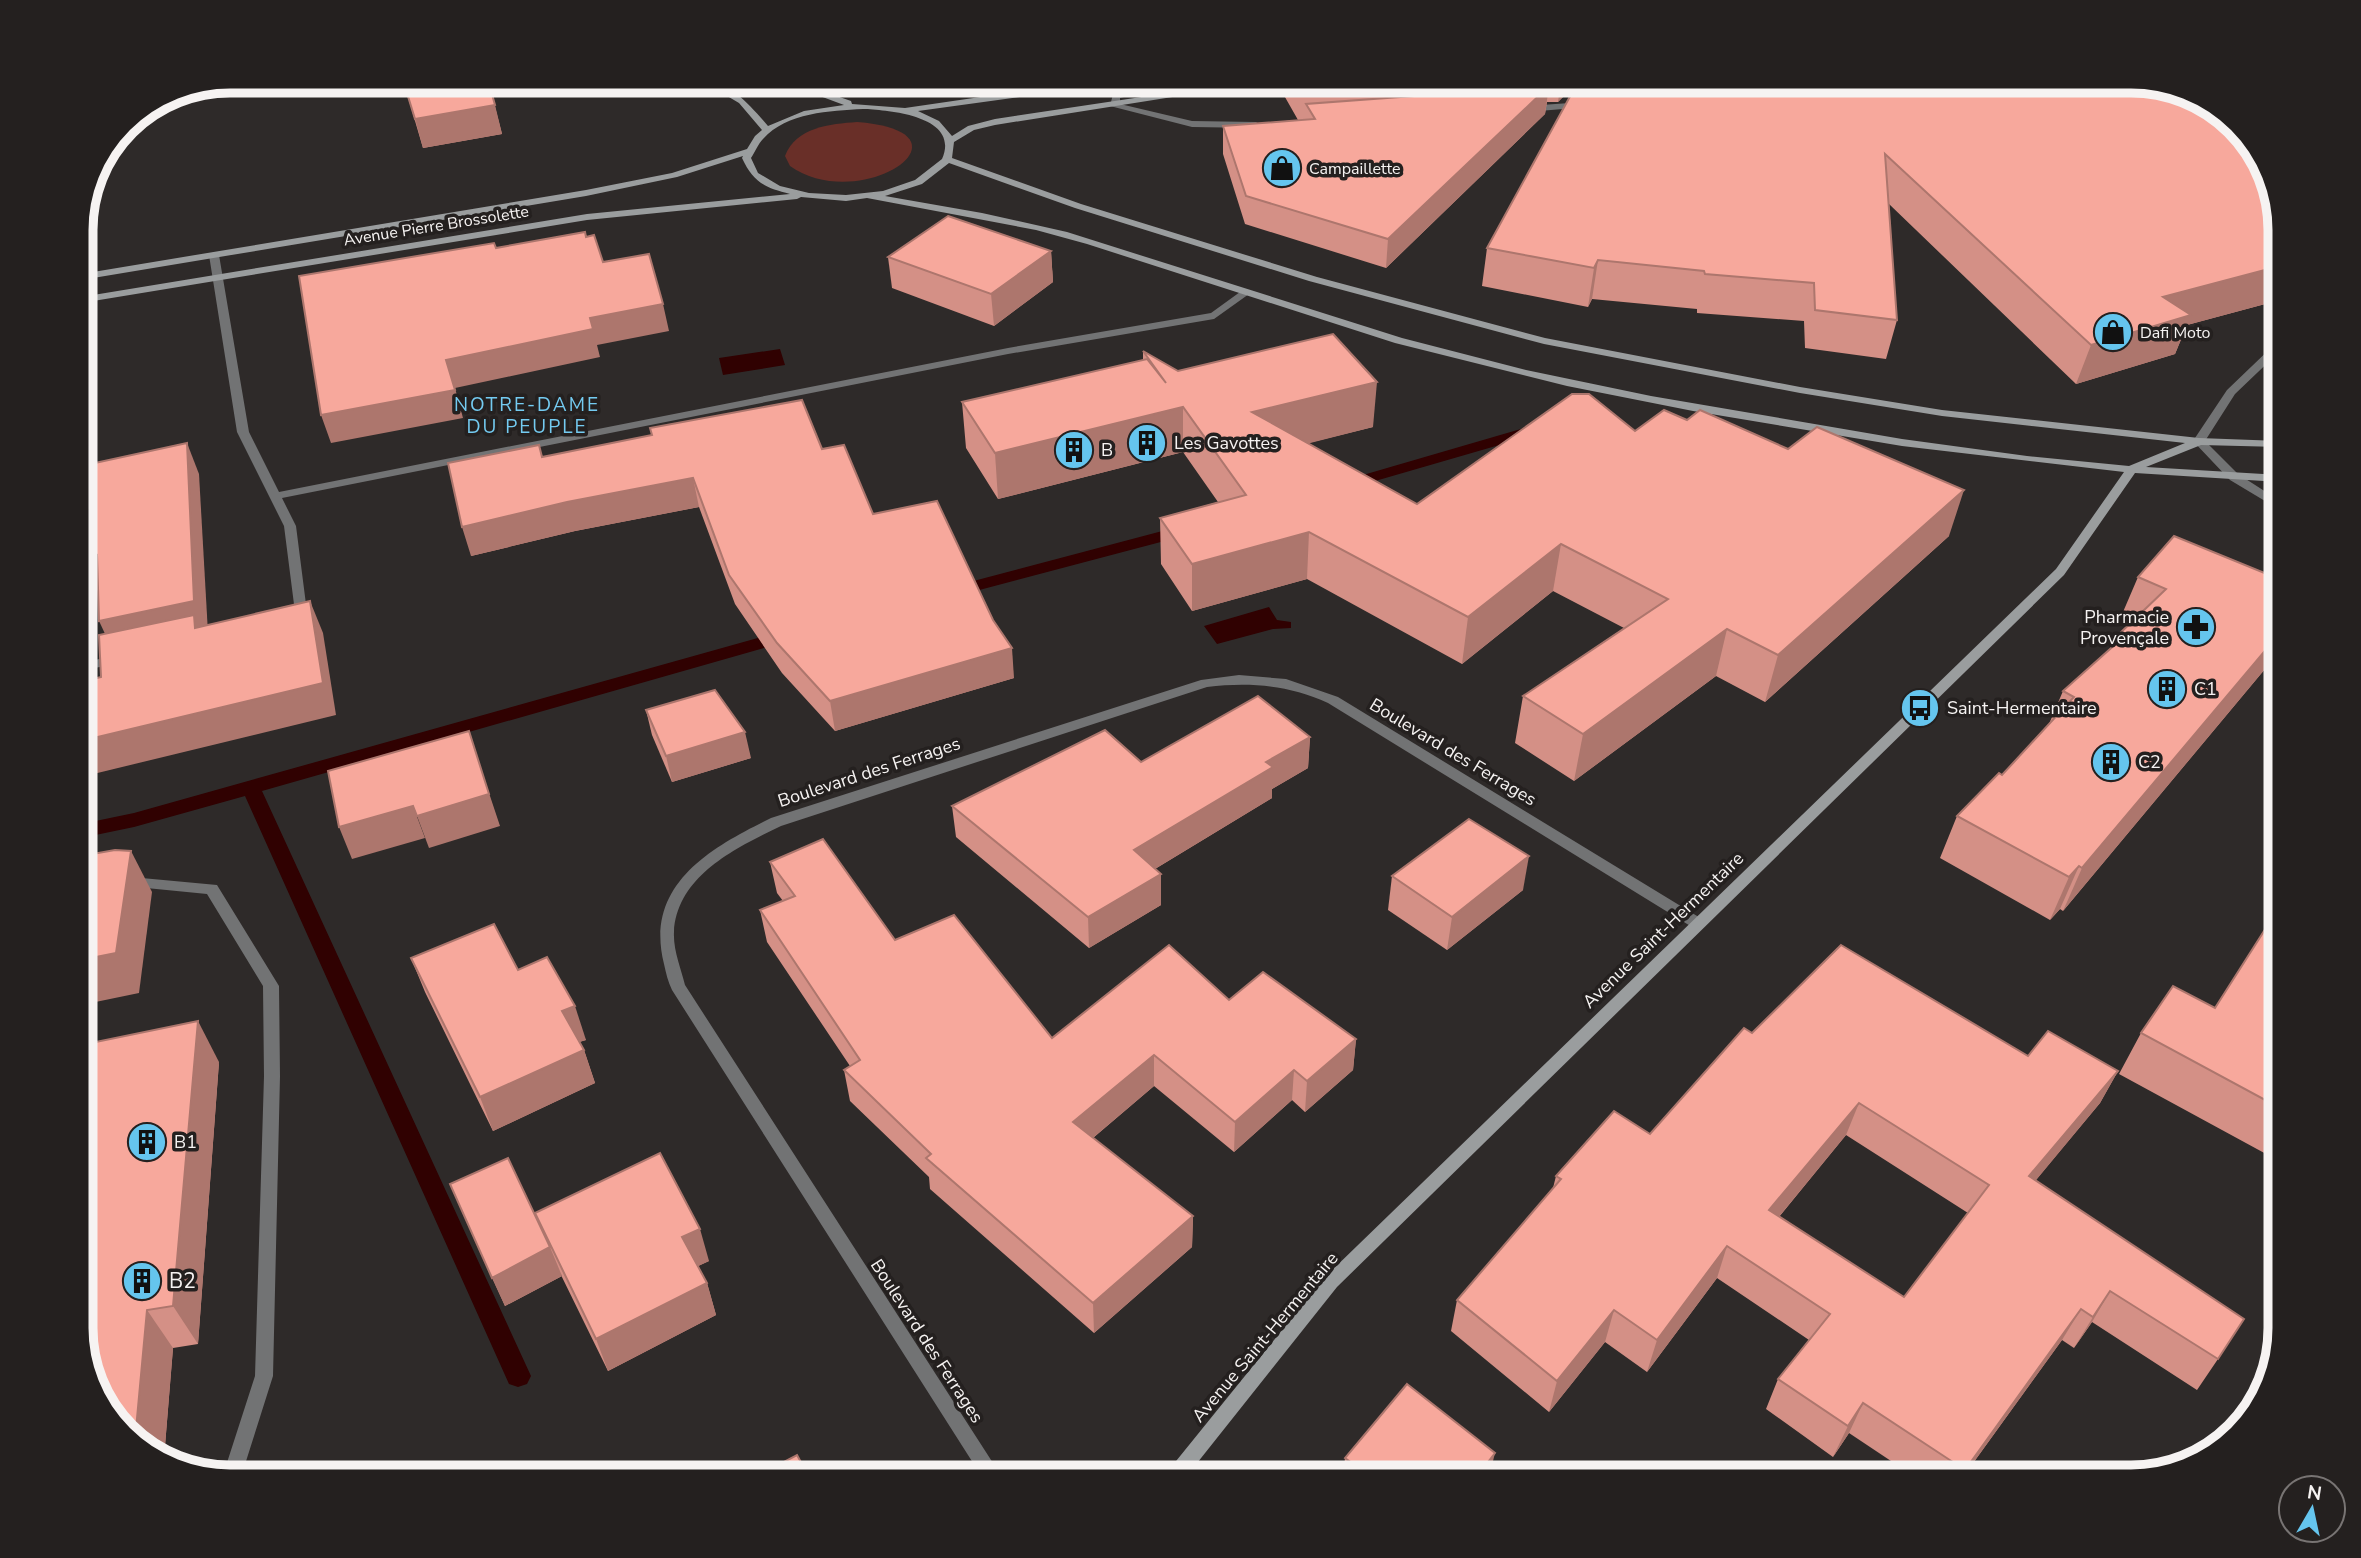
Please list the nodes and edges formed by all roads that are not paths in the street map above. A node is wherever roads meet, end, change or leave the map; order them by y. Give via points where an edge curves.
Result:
1 (726, 93) edge
2 (822, 93) edge
3 (1028, 93) edge
4 (1128, 93) edge
5 (1198, 93) edge
6 (1602, 104) edge
7 (863, 106) junction
8 (1115, 106) junction
9 (1520, 110) edge
10 (905, 111) junction
11 (1266, 125) edge
12 (767, 130) junction
13 (950, 141) junction
14 (749, 151) junction
15 (947, 159) junction
16 (797, 196) junction
17 (871, 197) junction
18 (214, 255) junction
19 (93, 275) edge
20 (216, 277) junction
21 (1244, 294) junction
22 (93, 298) edge
23 (2268, 357) edge
24 (2200, 441) junction
25 (2268, 444) edge
26 (2132, 469) junction
27 (2234, 477) junction
28 (2268, 478) edge
29 (275, 496) junction
30 (2268, 498) edge
31 (289, 623) edge
32 (133, 656) edge
33 (93, 664) edge
34 (110, 880) edge
35 (1697, 923) junction
36 (236, 1465) edge
37 (984, 1465) edge
38 (1185, 1465) edge

1 - 12 main road via 742,102
2 - 7 main road
3 - 10 main road
4 - 8 street via 1116,96
5 - 8 main road
6 - 9 street
7 - 10 main road
7 - 12 main road via 812,111
8 - 11 street via 1192,124
8 - 13 main road via 995,122 971,128
10 - 13 main road via 942,128
12 - 14 main road
13 - 15 main road
14 - 16 main road via 749,165 758,177
14 - 18 main road, Avenue Pierre Brossolette via 674,175 586,193
15 - 17 main road via 920,182
15 - 24 main road via 1078,206 1313,279 1544,341 1929,411
16 - 17 main road
16 - 20 main road, Avenue Pierre Brossolette via 587,217
17 - 21 main road via 1032,226
18 - 19 main road, Avenue Pierre Brossolette
18 - 20 street
20 - 22 main road, Avenue Pierre Brossolette
20 - 29 street via 243,432
21 - 26 main road via 1448,354 1648,400 1942,450
21 - 29 street via 1214,316 1008,351
23 - 24 street via 2231,392
24 - 25 main road
24 - 26 main road
24 - 27 street
26 - 27 main road
26 - 35 main road, Avenue Saint-Hermentaire via 2065,567
27 - 28 main road
27 - 30 street
29 - 31 street via 290,526 303,620
32 - 33 street
34 - 36 street via 212,889 271,986 264,1376
35 - 37 street, Boulevard des Ferrages via 1333,700 1306,686 1241,677 1206,683 776,822 721,849 687,879 667,928 677,986
35 - 38 main road, Avenue Saint-Hermentaire via 1331,1282

